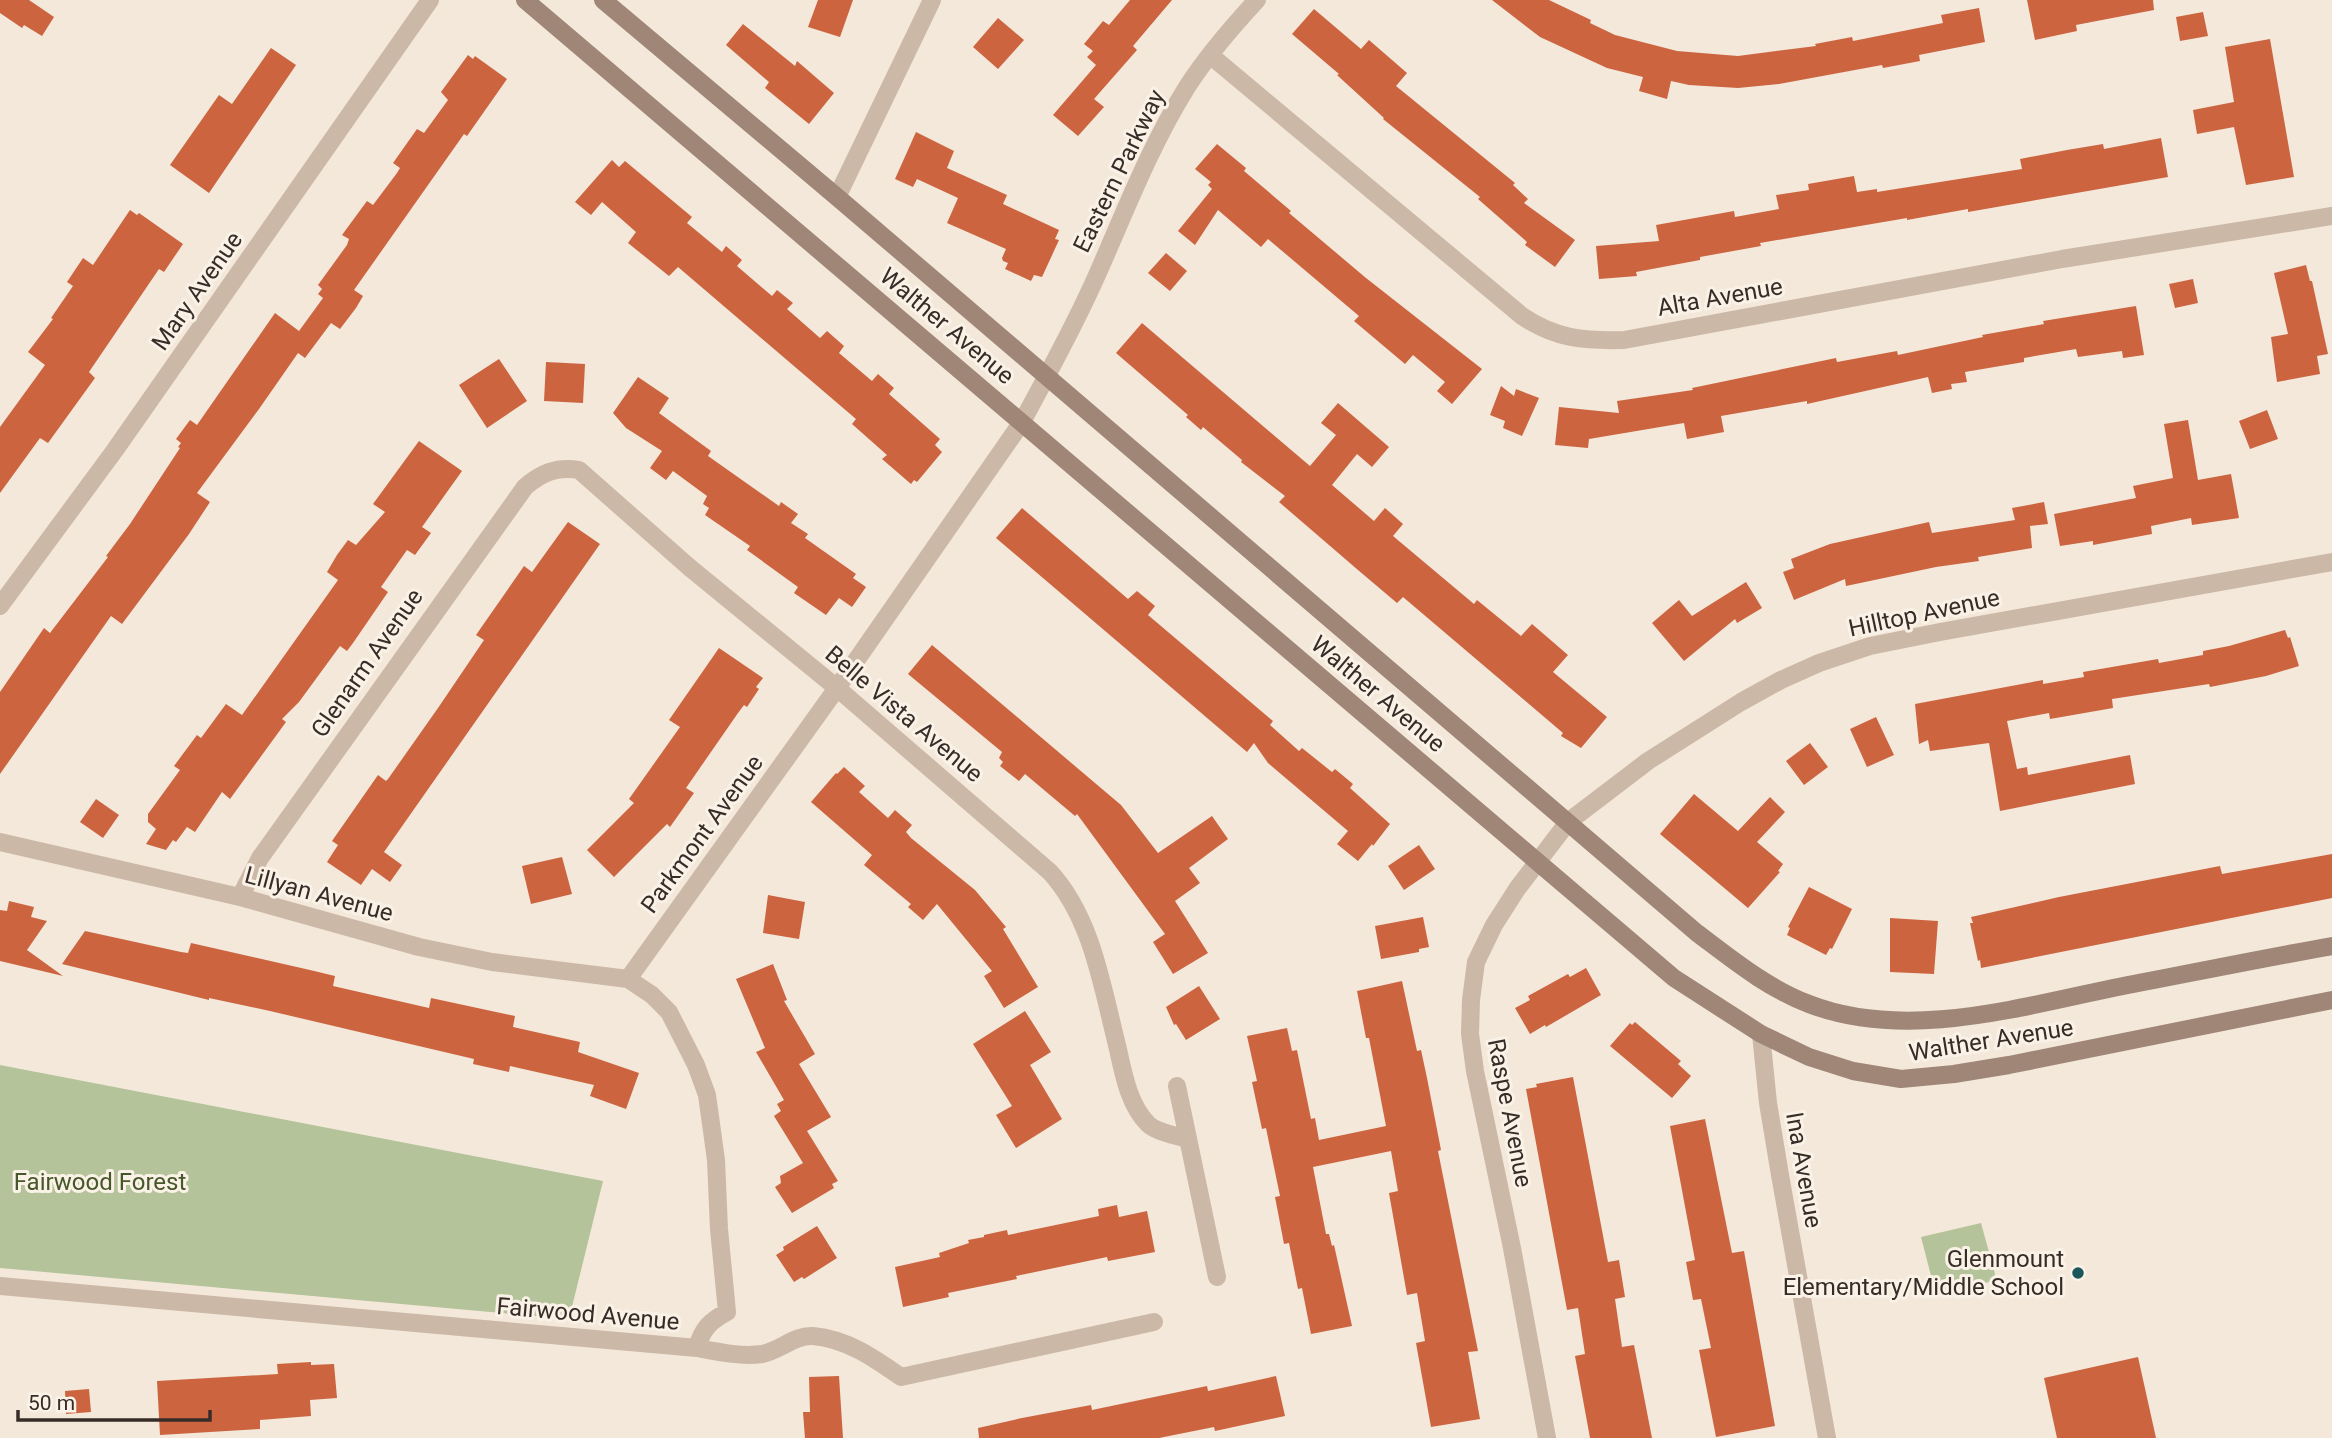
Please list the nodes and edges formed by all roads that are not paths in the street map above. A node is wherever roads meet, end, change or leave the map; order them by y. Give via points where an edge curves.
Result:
1 (430, 0) edge
2 (525, 0) edge
3 (603, 0) edge
4 (932, 0) edge
5 (1257, 0) edge
6 (1210, 55) junction
7 (837, 197) junction
8 (2332, 216) edge
9 (1047, 377) junction
10 (1022, 422) junction
11 (550, 471) joint
12 (2332, 562) edge
13 (0, 606) edge
14 (837, 688) junction
15 (1568, 822) junction
16 (0, 842) edge
17 (1538, 862) junction
18 (240, 897) junction
19 (2332, 946) edge
20 (628, 979) junction
21 (2332, 1000) edge
22 (1761, 1034) junction
23 (1177, 1086) dead end
24 (1187, 1139) junction
25 (1217, 1277) dead end
26 (0, 1286) edge
27 (1154, 1322) dead end
28 (697, 1348) junction
29 (1547, 1438) edge
30 (1828, 1438) edge

1 - 13 street, Mary Avenue via 115,450
2 - 10 main road, Walther Avenue
3 - 7 main road, Walther Avenue
4 - 7 street
5 - 6 street, Eastern Parkway
6 - 8 street, Alta Avenue via 1522,316 1553,334 1589,341 1624,340 2062,259
6 - 9 street, Eastern Parkway via 1165,127
7 - 9 main road, Walther Avenue
9 - 10 street, Parkmont Avenue
9 - 15 main road, Walther Avenue
10 - 14 street, Parkmont Avenue
10 - 17 main road, Walther Avenue
11 - 14 street, Belle Vista Avenue via 579,470
11 - 18 street, Glenarm Avenue via 525,487 505,513 260,858
12 - 15 street, Hilltop Avenue via 1870,646 1819,663 1741,702 1647,761
14 - 20 street, Parkmont Avenue
14 - 24 street, Belle Vista Avenue via 1063,887 1081,920 1098,970 1136,1110 1149,1126
15 - 17 street, Raspe Avenue
15 - 19 main road, Walther Avenue via 1697,933 1766,983 1810,1004 1877,1019 1954,1018
16 - 18 street, Lillyan Avenue
17 - 22 main road, Walther Avenue via 1674,978
17 - 29 street, Raspe Avenue via 1494,925 1476,962 1470,1034
18 - 20 street, Lillyan Avenue via 419,947 492,962
20 - 28 street via 669,1012 706,1095 716,1160 727,1312 712,1320
21 - 22 main road, Walther Avenue via 2009,1065 1901,1079 1809,1057
22 - 30 street, Ina Avenue via 1776,1151
23 - 24 street
24 - 25 street
26 - 28 street, Fairwood Avenue
27 - 28 street, Fairwood Avenue via 901,1377 845,1343 812,1336 763,1354

